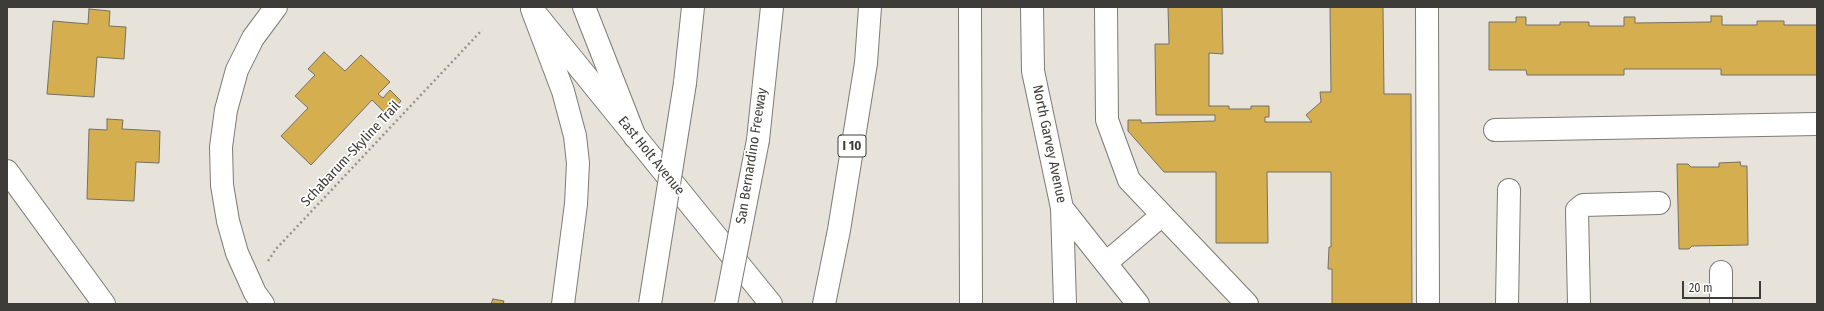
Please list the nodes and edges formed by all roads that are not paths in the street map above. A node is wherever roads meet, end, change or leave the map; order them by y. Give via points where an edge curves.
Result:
1 (276, 7) edge
2 (584, 7) edge
3 (693, 7) edge
4 (772, 7) edge
5 (870, 7) edge
6 (970, 7) edge
7 (1032, 7) edge
8 (1106, 7) edge
9 (1427, 7) edge
10 (531, 8) edge
11 (1817, 124) edge
12 (1495, 130) dead end
13 (635, 137) junction
14 (7, 170) edge
15 (1509, 190) dead end
16 (1659, 203) dead end
17 (1062, 208) junction
18 (1162, 215) junction
19 (1106, 263) junction
20 (1721, 272) dead end
21 (254, 300) edge
22 (104, 304) edge
23 (564, 304) edge
24 (650, 304) edge
25 (726, 304) edge
26 (771, 304) edge
27 (824, 304) edge
28 (971, 304) edge
29 (1065, 304) edge
30 (1138, 304) edge
31 (1246, 304) edge
32 (1428, 304) edge
33 (1507, 304) edge
34 (1580, 304) edge
35 (1720, 304) edge

1 - 21 main road via 253,38 237,70 226,110 221,147 222,185 228,221
2 - 13 main road
3 - 24 main road, bridge via 685,83
4 - 25 main road, San Bernardino Freeway, bridge via 758,140
5 - 27 main road, I 10 via 866,63 839,230
6 - 28 main road
7 - 17 main road, North Garvey Avenue via 1033,71
8 - 18 main road via 1108,120 1129,180
9 - 32 main road
10 - 13 main road, East Holt Avenue
10 - 23 main road via 563,91 575,136 578,163 576,204
11 - 12 main road
13 - 26 main road, East Holt Avenue
14 - 22 main road
15 - 33 main road
16 - 34 main road via 1583,205 1577,210
17 - 19 main road, North Garvey Avenue
17 - 29 main road
18 - 19 main road
18 - 31 main road
19 - 30 main road, North Garvey Avenue
20 - 35 main road

